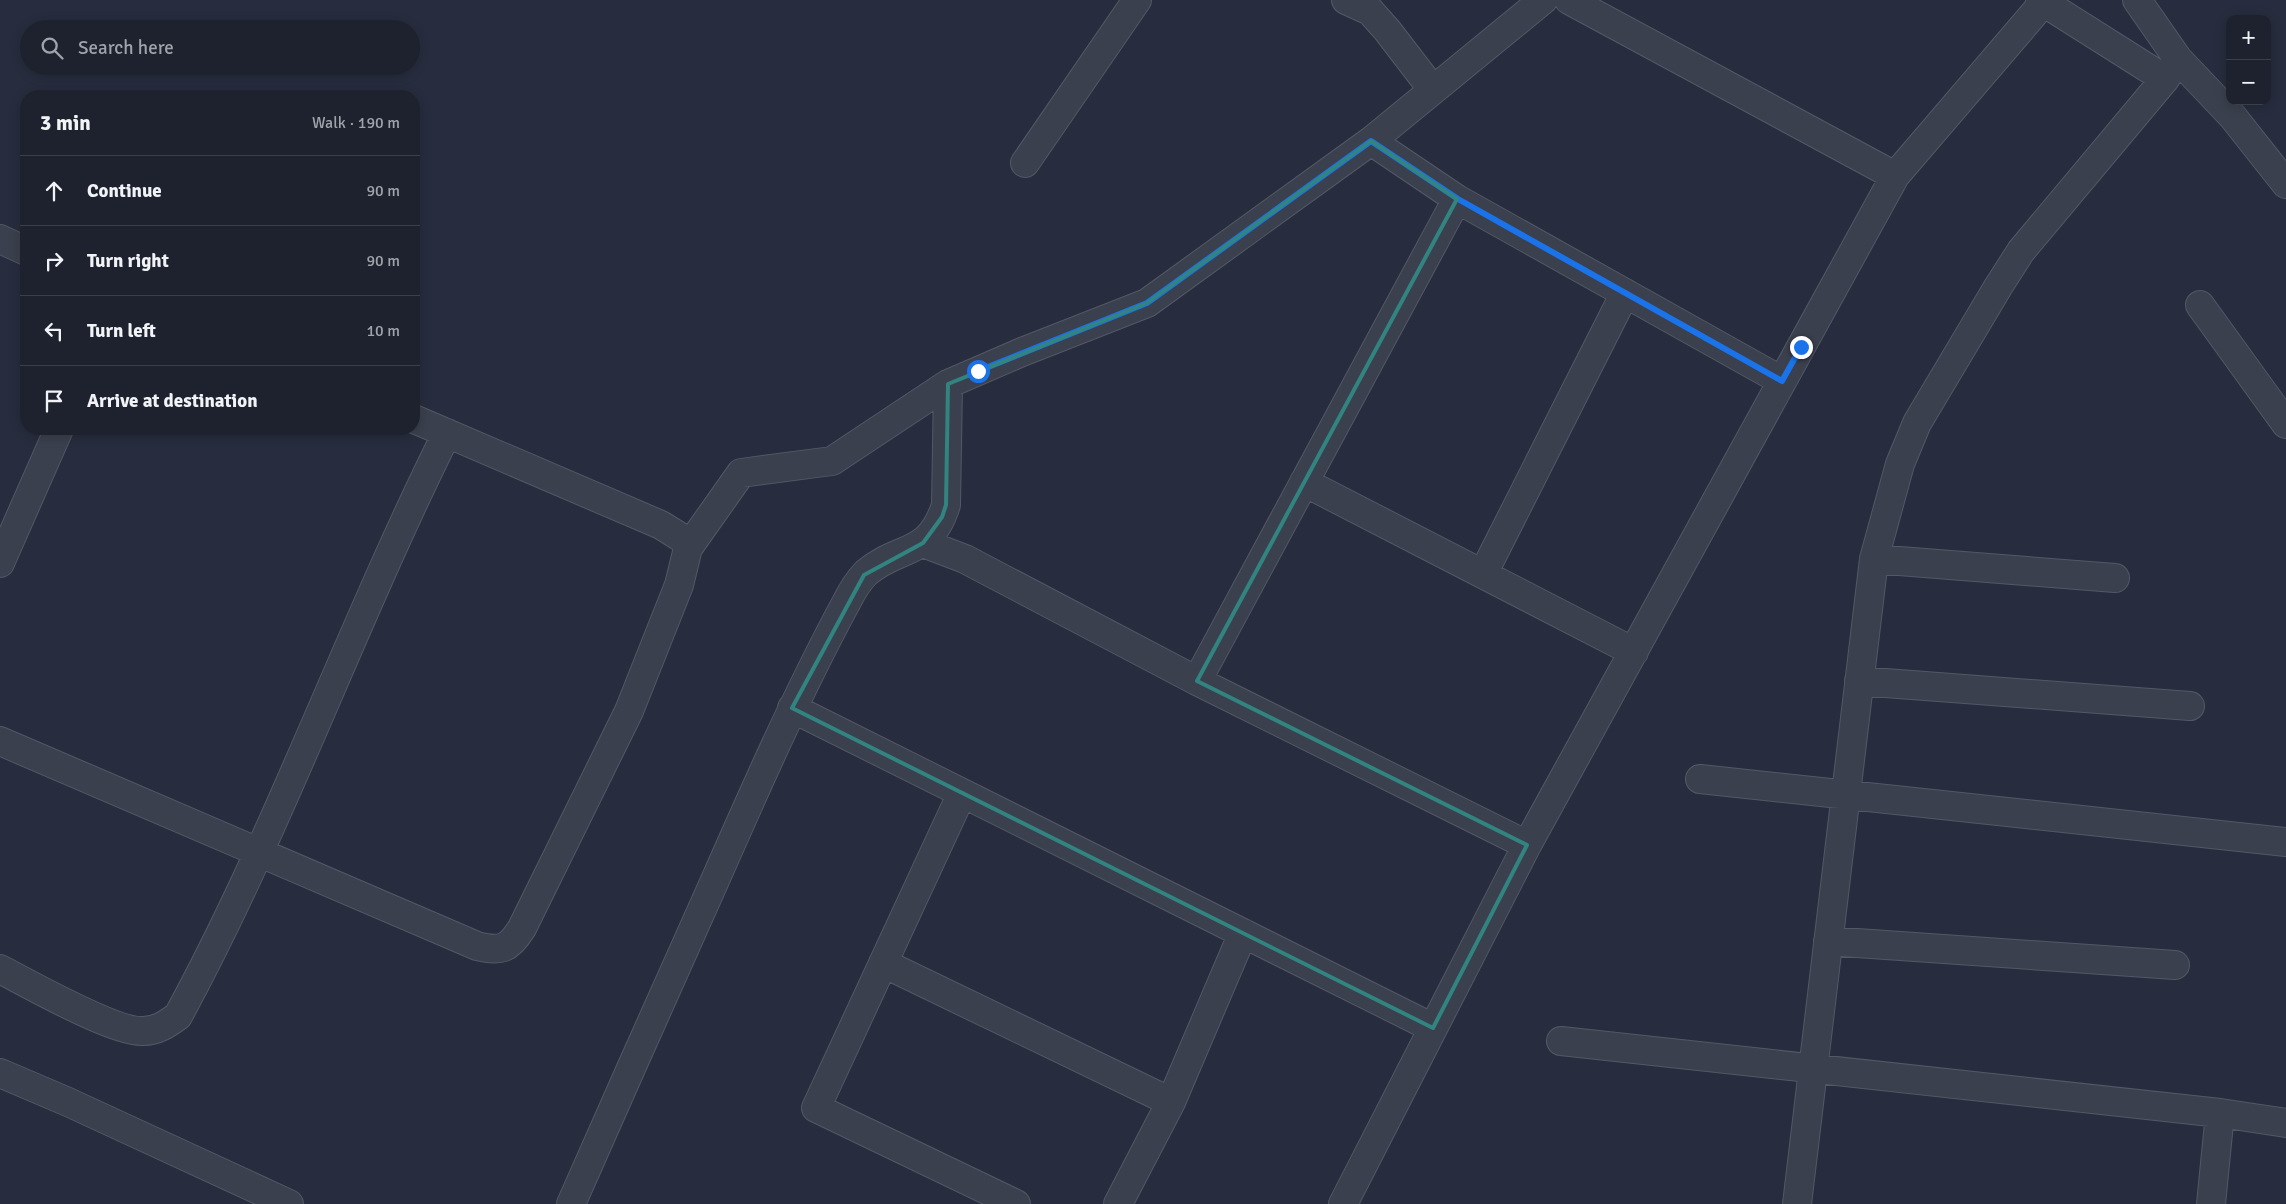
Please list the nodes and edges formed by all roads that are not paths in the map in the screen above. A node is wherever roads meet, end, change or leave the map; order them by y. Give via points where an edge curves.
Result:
1 (1137, 0) edge
2 (1346, 0) edge
3 (1543, 0) edge
4 (1569, 0) edge
5 (2137, 0) edge
6 (2042, 1) edge
7 (2172, 69) junction
8 (1433, 90) junction
9 (1371, 141) junction
10 (1024, 163) dead end
11 (1895, 176) junction
12 (2286, 184) edge
13 (1458, 199) junction
14 (0, 239) edge
15 (20, 248) edge
16 (1625, 293) junction
17 (2200, 306) dead end
18 (1782, 381) junction
19 (948, 384) junction
20 (420, 422) edge
21 (2286, 424) edge
22 (447, 433) junction
23 (56, 435) edge
24 (1304, 482) junction
25 (923, 543) junction
26 (688, 548) junction
27 (1874, 559) junction
28 (0, 563) edge
29 (1483, 574) junction
30 (2115, 578) dead end
31 (1634, 652) junction
32 (1197, 681) junction
33 (1859, 681) junction
34 (2190, 706) dead end
35 (792, 708) junction
36 (0, 741) edge
37 (1700, 779) dead end
38 (962, 793) junction
39 (1846, 796) junction
40 (2286, 842) edge
41 (1527, 845) junction
42 (259, 852) junction
43 (1243, 933) junction
44 (1828, 941) junction
45 (883, 964) junction
46 (2175, 965) dead end
47 (0, 969) edge
48 (1433, 1028) junction
49 (1561, 1041) dead end
50 (1813, 1068) junction
51 (0, 1073) edge
52 (1171, 1102) junction
53 (2220, 1113) junction
54 (2286, 1123) edge
55 (288, 1204) edge
56 (571, 1204) edge
57 (1016, 1204) edge
58 (1118, 1204) edge
59 (1343, 1204) edge
60 (1797, 1204) edge
61 (2211, 1204) edge

1 - 10 street
2 - 8 street via 1370,12
3 - 8 street
4 - 11 street
5 - 7 street
6 - 7 street
6 - 11 street
7 - 12 street via 2239,123
7 - 27 street via 2021,251 1998,287 1917,423 1900,464
8 - 9 street
9 - 13 street
9 - 19 street via 1147,303
11 - 18 street
13 - 16 street
13 - 24 street
14 - 15 street
16 - 18 street
16 - 29 street
17 - 21 street
18 - 31 street
19 - 25 street via 946,505 934,531
19 - 26 street via 832,461 741,473
20 - 22 street
22 - 26 street via 661,525 685,540
22 - 42 street via 411,504
23 - 28 street
24 - 29 street
24 - 32 street
25 - 32 street via 965,560
25 - 35 street via 875,566 864,575 847,601
26 - 42 street via 679,585 629,711 513,942 491,949 477,946
27 - 30 street
27 - 33 street
29 - 31 street
31 - 41 street
32 - 41 street
33 - 34 street
33 - 39 street
35 - 38 street
35 - 56 street
36 - 42 street
37 - 39 street
38 - 43 street
38 - 45 street
39 - 40 street
39 - 44 street
41 - 48 street
42 - 47 street via 178,1016 162,1028 142,1032 112,1024
43 - 48 street
43 - 52 street
44 - 46 street
44 - 50 street
45 - 52 street
45 - 57 street via 816,1108
48 - 59 street
49 - 50 street
50 - 53 street
50 - 60 street
51 - 55 street
52 - 58 street
53 - 54 street
53 - 61 street

